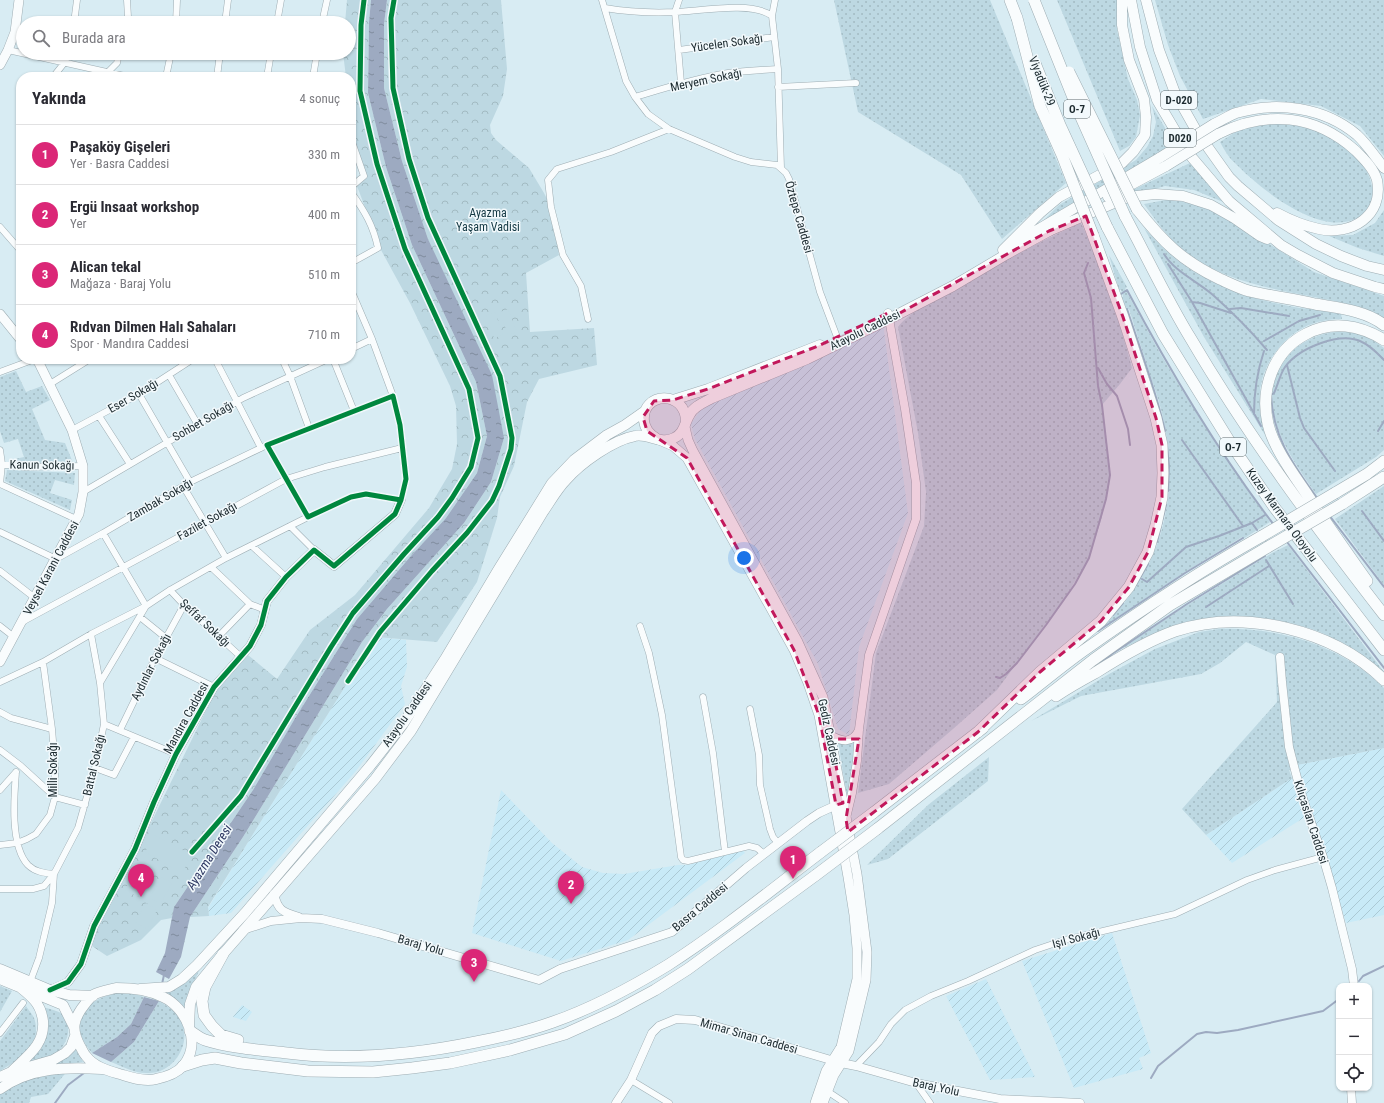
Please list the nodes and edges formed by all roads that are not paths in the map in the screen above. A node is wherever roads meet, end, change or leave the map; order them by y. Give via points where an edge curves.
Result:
1 (19, 0) edge
2 (78, 0) edge
3 (127, 0) edge
4 (177, 0) edge
5 (228, 0) edge
6 (281, 0) edge
7 (326, 0) edge
8 (602, 0) edge
9 (678, 0) edge
10 (775, 0) edge
11 (1010, 0) edge
12 (1034, 0) edge
13 (1122, 0) edge
14 (1131, 0) edge
15 (1146, 0) edge
16 (605, 8) junction
17 (675, 12) junction
18 (1038, 12) junction
19 (17, 16) edge
20 (75, 16) edge
21 (128, 16) edge
22 (176, 16) edge
23 (226, 16) edge
24 (278, 16) edge
25 (323, 16) edge
26 (772, 16) junction
27 (1017, 18) junction
28 (16, 24) edge
29 (774, 37) junction
30 (8, 50) junction
31 (679, 50) junction
32 (16, 52) edge
33 (56, 60) edge
34 (118, 60) edge
35 (170, 60) edge
36 (219, 60) edge
37 (270, 60) edge
38 (316, 60) edge
39 (66, 62) junction
40 (0, 64) edge
41 (778, 70) junction
42 (57, 72) edge
43 (108, 72) joint
44 (167, 72) edge
45 (218, 72) edge
46 (268, 72) edge
47 (314, 72) edge
48 (681, 83) junction
49 (856, 83) dead end
50 (778, 87) junction
51 (635, 97) junction
52 (670, 129) junction
53 (356, 153) edge
54 (1164, 161) junction
55 (781, 168) junction
56 (1384, 168) edge
57 (356, 183) edge
58 (1238, 186) junction
59 (356, 199) edge
60 (1125, 216) joint
61 (0, 227) edge
62 (1107, 227) joint
63 (1049, 231) junction
64 (16, 245) edge
65 (1281, 245) junction
66 (1003, 250) junction
67 (356, 260) edge
68 (1384, 270) edge
69 (1384, 289) edge
70 (356, 302) edge
71 (888, 316) junction
72 (1, 318) edge
73 (588, 320) dead end
74 (1384, 325) edge
75 (16, 334) edge
76 (837, 337) junction
77 (372, 339) junction
78 (1384, 340) edge
79 (356, 347) edge
80 (22, 364) edge
81 (40, 364) edge
82 (82, 364) edge
83 (185, 364) edge
84 (217, 364) edge
85 (284, 364) edge
86 (317, 364) edge
87 (335, 364) edge
88 (0, 372) edge
89 (169, 375) junction
90 (290, 376) junction
91 (50, 384) junction
92 (139, 394) junction
93 (393, 396) junction
94 (673, 400) junction
95 (236, 402) junction
96 (354, 411) junction
97 (645, 411) junction
98 (99, 416) junction
99 (198, 425) junction
100 (685, 427) junction
101 (309, 428) junction
102 (72, 430) junction
103 (657, 439) junction
104 (167, 442) junction
105 (267, 445) junction
106 (261, 448) junction
107 (402, 448) junction
108 (0, 450) edge
109 (1384, 461) edge
110 (1, 464) edge
111 (130, 464) junction
112 (84, 466) junction
113 (1384, 478) edge
114 (286, 479) junction
115 (190, 482) junction
116 (0, 484) edge
117 (183, 486) junction
118 (83, 492) junction
119 (401, 500) junction
120 (308, 517) junction
121 (76, 519) junction
122 (204, 522) junction
123 (290, 526) junction
124 (0, 532) edge
125 (103, 533) junction
126 (252, 546) junction
127 (314, 550) junction
128 (226, 558) junction
129 (56, 559) junction
130 (124, 567) junction
131 (211, 567) junction
132 (0, 571) edge
133 (286, 577) junction
134 (170, 590) junction
135 (35, 598) junction
136 (250, 604) junction
137 (184, 605) junction
138 (146, 606) junction
139 (1384, 606) edge
140 (265, 610) junction
141 (1384, 615) edge
142 (140, 617) junction
143 (22, 622) junction
144 (0, 626) edge
145 (640, 626) dead end
146 (91, 634) junction
147 (14, 637) junction
148 (218, 637) junction
149 (166, 638) junction
150 (1384, 650) edge
151 (240, 656) junction
152 (1280, 657) dead end
153 (155, 658) junction
154 (0, 662) edge
155 (43, 662) junction
156 (1384, 680) edge
157 (0, 682) edge
158 (100, 683) junction
159 (214, 687) junction
160 (703, 697) dead end
161 (750, 709) dead end
162 (0, 712) edge
163 (104, 724) junction
164 (52, 729) junction
165 (120, 730) junction
166 (859, 730) junction
167 (978, 732) junction
168 (830, 735) junction
169 (134, 737) junction
170 (0, 750) edge
171 (176, 754) junction
172 (968, 757) junction
173 (21, 766) junction
174 (95, 768) junction
175 (16, 772) junction
176 (0, 790) edge
177 (55, 797) junction
178 (839, 804) junction
179 (85, 805) junction
180 (846, 819) junction
181 (18, 843) junction
182 (0, 844) edge
183 (778, 844) junction
184 (724, 852) junction
185 (764, 854) junction
186 (1323, 857) junction
187 (54, 874) junction
188 (0, 889) edge
189 (274, 894) junction
190 (301, 918) junction
191 (243, 930) junction
192 (223, 954) junction
193 (0, 969) edge
194 (0, 979) edge
195 (539, 980) joint
196 (1354, 983) edge
197 (26, 985) junction
198 (140, 989) junction
199 (50, 990) junction
200 (93, 996) junction
201 (23, 1003) dead end
202 (190, 1028) junction
203 (0, 1032) edge
204 (75, 1032) junction
205 (311, 1056) junction
206 (836, 1062) junction
207 (183, 1066) junction
208 (856, 1066) junction
209 (102, 1068) junction
210 (12, 1072) junction
211 (0, 1077) edge
212 (631, 1080) junction
213 (916, 1083) junction
214 (0, 1089) edge
215 (827, 1091) junction
216 (1351, 1091) edge
217 (666, 1102) edge
218 (616, 1103) edge
219 (815, 1103) edge
220 (823, 1103) edge
221 (845, 1103) edge
222 (930, 1103) edge
223 (1080, 1103) edge
224 (1352, 1103) edge

1 - 19 main road
2 - 20 street
3 - 21 street
4 - 22 street
5 - 23 street
6 - 24 street
7 - 25 street
8 - 16 street
9 - 17 street
10 - 26 street, Öztepe Caddesi
11 - 27 highway, Viyadük-29 / O-7
12 - 18 highway, Viyadük-29 / O-7, bridge
13 - 66 main road via 1122,25 1129,60 1144,99 1145,134 1122,164 1059,197
14 - 65 main road, D020 via 1140,47 1157,100 1189,154 1229,201
15 - 58 main road, D-020 via 1159,50 1175,93 1197,132
16 - 17 street
16 - 51 street via 626,80
17 - 26 street via 740,8 760,10
17 - 31 street
18 - 60 highway, Viyadük-29 / O-7, bridge
18 - 74 highway, bridge via 1137,210 1172,249 1201,270 1248,290 1361,313
26 - 29 street, Öztepe Caddesi
27 - 62 highway, Viyadük-29 / O-7, bridge via 1060,125
27 - 167 highway, bridge via 1040,106 1093,235 1156,418 1162,445 1162,497 1148,552 1129,587 1101,621 1040,672
28 - 30 main road
29 - 31 street, Yücelen Sokağı
29 - 41 street, Öztepe Caddesi
30 - 32 street
30 - 40 main road
31 - 48 street
33 - 39 street
34 - 43 street
35 - 44 street
36 - 45 street
37 - 46 street
38 - 47 street
39 - 42 street
39 - 43 street
41 - 48 street, Meryem Sokağı via 728,73
41 - 50 street, Öztepe Caddesi
48 - 51 street, Meryem Sokağı
49 - 50 street
50 - 55 street, Öztepe Caddesi
51 - 52 street via 648,114
52 - 55 street via 735,157
52 - 73 street via 557,169 548,180 551,207 563,255 581,286
53 - 57 street via 364,176
54 - 56 main road, bridge via 1214,124 1234,114 1254,109 1294,108 1313,111 1331,118 1358,136
54 - 58 main road, bridge via 1232,127 1260,119 1288,119 1312,124 1343,139 1372,169 1377,180 1378,192 1376,204 1366,220 1346,228 1320,230 1278,213
54 - 63 main road
54 - 66 main road
55 - 76 street, Öztepe Caddesi via 789,179 820,292
58 - 68 main road via 1278,220 1316,244 1340,256
59 - 67 street via 366,213 378,248
60 - 141 highway, Kuzey Marmara Otoyolu / O-7 via 1190,339 1238,414 1282,481
61 - 64 street
62 - 150 highway, Kuzey Marmara Otoyolu / O-7 via 1163,334 1233,447 1300,542
63 - 65 main road via 1128,197 1155,194 1183,196 1211,205 1260,236
63 - 71 main road, Atayolu Caddesi via 953,286
65 - 69 main road, D020 via 1333,273
66 - 71 main road, Atayolu Caddesi
70 - 77 street
71 - 76 main road, Atayolu Caddesi
71 - 100 main road, Atayolu Caddesi via 807,359 712,398 693,409
71 - 166 street via 916,484 916,519 869,655
72 - 75 main road
76 - 94 main road, Atayolu Caddesi via 708,389
77 - 79 street
77 - 93 street
78 - 139 highway via 1359,327 1340,325 1324,327 1302,336 1288,347 1275,364 1266,390 1265,408 1268,425 1288,467
80 - 88 street
81 - 91 main road, Veysel Karani Caddesi
82 - 91 street
83 - 89 street, Eser Sokağı
84 - 95 street
85 - 90 street
86 - 90 street, Sohbet Sokağı
87 - 96 street
89 - 92 street, Eser Sokağı
89 - 99 street
90 - 95 street, Sohbet Sokağı
90 - 101 street
91 - 102 main road, Veysel Karani Caddesi
92 - 98 street, Eser Sokağı
92 - 104 street
93 - 96 street, Zambak Sokağı
93 - 107 street
94 - 97 main road, Atayolu Caddesi via 660,398
94 - 100 main road via 686,414
95 - 99 street, Sohbet Sokağı
95 - 106 street
96 - 101 street, Zambak Sokağı
97 - 103 main road via 644,424 647,431
97 - 198 main road, Atayolu Caddesi via 601,439 574,460 552,483 403,724 245,913 182,979 169,986
98 - 102 street, Eser Sokağı
98 - 111 street
99 - 104 street, Sohbet Sokağı
100 - 103 main road, Atayolu Caddesi via 676,438
100 - 168 main road, Gediz Caddesi via 693,451 798,642 823,698
101 - 105 street, Zambak Sokağı
102 - 112 main road, Veysel Karani Caddesi
103 - 178 main road, Gediz Caddesi via 673,446 687,458 794,650 819,715
103 - 189 main road, Atayolu Caddesi via 635,436 617,442 589,459 566,480 539,519 411,731 375,779
104 - 111 street, Sohbet Sokağı
104 - 115 street
105 - 106 street, Zambak Sokağı
105 - 114 street
106 - 115 street, Zambak Sokağı
107 - 114 street, Fazilet Sokağı
107 - 119 street via 406,479
108 - 110 street
109 - 167 highway, bridge via 1367,474 1212,564 1168,593 1077,656
110 - 112 street, Kanun Sokağı via 25,467
110 - 116 street
111 - 118 street, Sohbet Sokağı
112 - 118 main road, Veysel Karani Caddesi
113 - 172 highway, bridge via 1163,610 1093,660
114 - 120 street
114 - 122 street, Fazilet Sokağı
115 - 117 street, Zambak Sokağı
116 - 121 street
117 - 122 street
117 - 125 street, Zambak Sokağı
118 - 121 main road, Veysel Karani Caddesi
119 - 120 street via 366,494 351,497
119 - 127 street via 395,514 334,566
120 - 123 street
121 - 129 main road, Veysel Karani Caddesi
122 - 128 street
122 - 130 street, Fazilet Sokağı
123 - 126 street
123 - 127 street
124 - 129 street
125 - 129 street, Zambak Sokağı
125 - 130 street
126 - 128 street
126 - 133 street
127 - 133 street, Mandıra Caddesi
128 - 131 street
129 - 135 main road, Veysel Karani Caddesi
130 - 138 street
130 - 143 street, Fazilet Sokağı
131 - 134 street
131 - 136 street
132 - 135 street
133 - 140 street, Mandıra Caddesi via 267,601
134 - 137 street, Şeffaf Sokağı
134 - 138 street
135 - 143 main road, Veysel Karani Caddesi
136 - 140 street
136 - 148 street
137 - 148 street, Şeffaf Sokağı
137 - 149 street, Aydınlar Sokağı
138 - 142 street
138 - 146 street
140 - 151 street, Mandıra Caddesi via 261,625 250,646
142 - 149 street
142 - 158 street
143 - 147 main road, Veysel Karani Caddesi
144 - 147 street
145 - 184 street via 662,715 681,857 688,861
146 - 155 street
146 - 158 street, Battal Sokağı
147 - 154 main road, Veysel Karani Caddesi
148 - 151 street, Şeffaf Sokağı
149 - 153 street, Aydınlar Sokağı
151 - 159 street, Mandıra Caddesi
152 - 186 street, Kılıçaslan Caddesi via 1289,747 1301,793
153 - 159 street
153 - 165 street, Aydınlar Sokağı
155 - 157 street
155 - 164 street, Milli Sokağı
156 - 172 highway via 1350,653 1306,634 1256,623 1203,625 1157,638 1123,656 1058,694
158 - 163 street, Battal Sokağı
159 - 171 street, Mandıra Caddesi
160 - 184 street
161 - 183 street via 759,755 760,785 770,829
162 - 164 street via 11,718
163 - 165 street
163 - 174 street, Battal Sokağı
164 - 177 street, Milli Sokağı
165 - 169 street
166 - 168 street via 851,740 840,740
166 - 180 street via 857,761
167 - 205 highway, bridge via 698,944 667,965 594,1005 553,1022 452,1047 376,1057
168 - 178 main road, Gediz Caddesi
169 - 171 street
169 - 174 street via 114,775
170 - 173 street
171 - 199 street, Mandıra Caddesi via 135,849 94,926 81,964 68,982
172 - 207 highway, bridge via 719,948 655,990 565,1034 510,1050 450,1063 373,1072 316,1071 215,1058
173 - 175 street
173 - 177 street
174 - 179 street, Battal Sokağı
175 - 176 street
175 - 181 street via 14,811
177 - 179 street
177 - 181 street, Milli Sokağı via 50,814 36,834
178 - 180 main road, Gediz Caddesi
178 - 183 street, Basra Caddesi via 819,813
178 - 206 main road, Gediz Caddesi via 858,948 857,979
179 - 187 street, Battal Sokağı via 78,828
180 - 206 main road, Gediz Caddesi via 857,874 867,952 866,980 849,1051
181 - 182 street
181 - 187 street via 22,856 29,865 39,872
183 - 185 street, Basra Caddesi
184 - 185 street via 749,846
185 - 195 street, Basra Caddesi via 672,932 560,969
186 - 196 street, Kılıçaslan Caddesi
186 - 208 street, Işıl Sokağı via 1247,880 1174,914 1065,940 1035,950 931,996 905,1010
187 - 188 street, Battal Sokağı via 44,886 33,889
187 - 197 street via 52,903 39,958
189 - 190 street, Baraj Yolu via 277,905 283,912
189 - 191 main road, Atayolu Caddesi
190 - 191 street, Baraj Yolu via 271,921
190 - 195 street, Baraj Yolu via 322,919 378,933
191 - 192 main road, Atayolu Caddesi
192 - 202 main road, Atayolu Caddesi via 196,987 190,1004
192 - 205 highway via 205,987 202,1001 204,1015 212,1026 221,1035 247,1043
193 - 197 main road
194 - 197 main road
197 - 199 main road
197 - 204 main road via 63,1005
197 - 210 main road via 42,1013 42,1038
198 - 200 main road via 116,988
198 - 202 main road via 164,997 182,1011
199 - 200 main road via 69,995
200 - 204 main road via 80,1011
201 - 203 street
202 - 205 highway via 204,1040 243,1048
202 - 207 main road via 189,1057
204 - 209 main road via 86,1057
204 - 210 main road via 71,1047 65,1054
206 - 208 street, Baraj Yolu
206 - 212 street, Mimar Sinan Caddesi via 695,1020 676,1019 659,1026 652,1033
206 - 215 main road
206 - 219 main road via 826,1071
207 - 209 main road via 172,1074 153,1080 135,1079
208 - 213 street, Baraj Yolu
209 - 214 main road via 54,1068 14,1081
210 - 211 main road
212 - 217 street
212 - 218 street, Mimar Sinan Caddesi
213 - 222 street
213 - 223 street, Baraj Yolu via 1000,1099
215 - 220 main road
215 - 221 street
216 - 224 street

